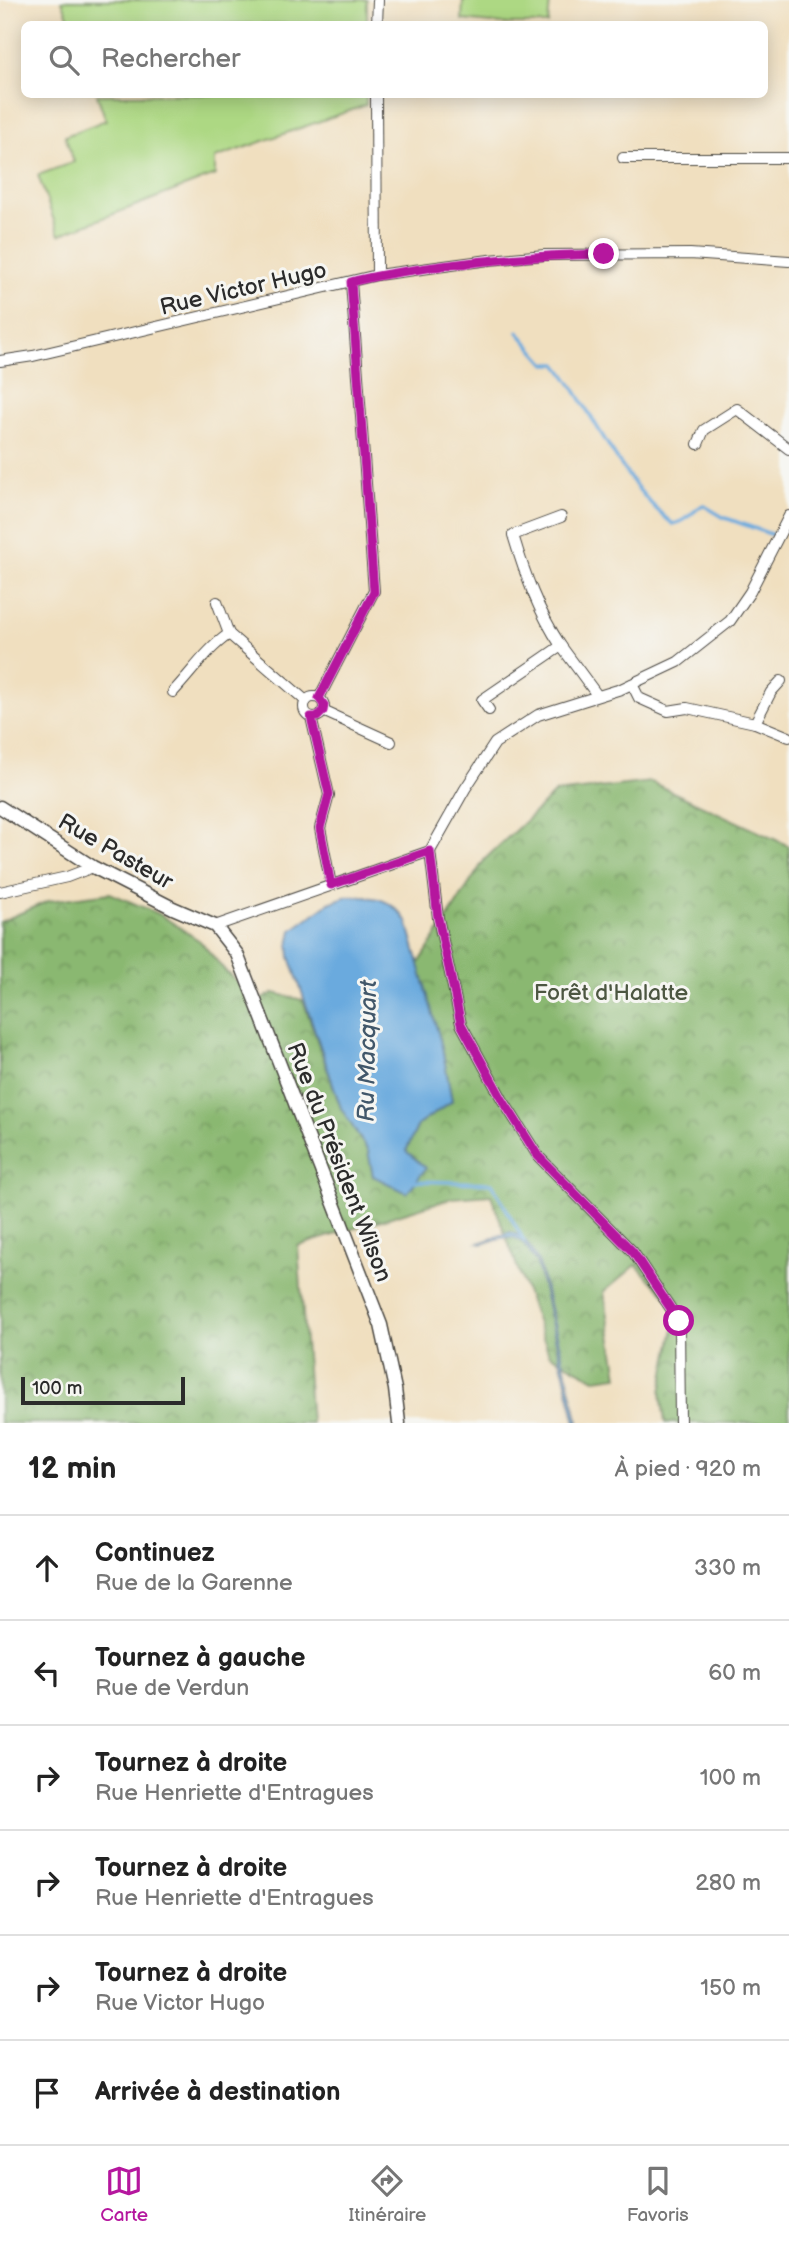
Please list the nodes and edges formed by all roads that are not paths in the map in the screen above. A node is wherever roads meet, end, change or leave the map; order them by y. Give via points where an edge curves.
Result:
1 (378, 0) edge
2 (377, 21) edge
3 (376, 98) edge
4 (622, 158) dead end
5 (789, 158) edge
6 (789, 261) edge
7 (377, 275) junction
8 (351, 282) junction
9 (0, 361) edge
10 (698, 444) dead end
11 (789, 449) edge
12 (789, 516) edge
13 (561, 517) dead end
14 (217, 602) dead end
15 (229, 634) junction
16 (561, 646) junction
17 (781, 681) dead end
18 (632, 684) junction
19 (173, 692) dead end
20 (597, 695) junction
21 (319, 698) junction
22 (306, 701) junction
23 (489, 710) dead end
24 (323, 711) junction
25 (311, 717) junction
26 (755, 723) junction
27 (789, 737) edge
28 (391, 743) dead end
29 (0, 807) edge
30 (430, 851) junction
31 (93, 867) junction
32 (331, 885) junction
33 (0, 892) edge
34 (215, 926) junction
35 (399, 1423) edge
36 (680, 1423) edge

1 - 2 street
3 - 7 street
4 - 5 street
6 - 7 street, Rue Victor Hugo via 690,254 545,255
7 - 8 street, Rue Victor Hugo
8 - 9 street, Rue Victor Hugo
8 - 21 street via 374,592
10 - 11 street via 704,430 737,410
12 - 18 street via 730,621 678,662
13 - 16 street via 513,535 526,579
14 - 15 street
15 - 19 street via 213,645
15 - 22 street
16 - 20 street
16 - 23 street via 482,700
17 - 26 street
18 - 20 street
18 - 26 street via 639,698 668,711 687,708
20 - 30 street via 538,715 495,743
21 - 22 street
21 - 24 street
22 - 25 street via 304,710
24 - 25 street
24 - 28 street
25 - 32 street via 329,794 320,828
26 - 27 street
29 - 31 street, Rue Pasteur
30 - 32 street
30 - 36 street via 438,918 461,1024 538,1156 633,1252 679,1321
31 - 33 street
31 - 34 street, Rue Pasteur
32 - 34 street
34 - 35 street, Rue du Président Wilson via 237,954 381,1325

